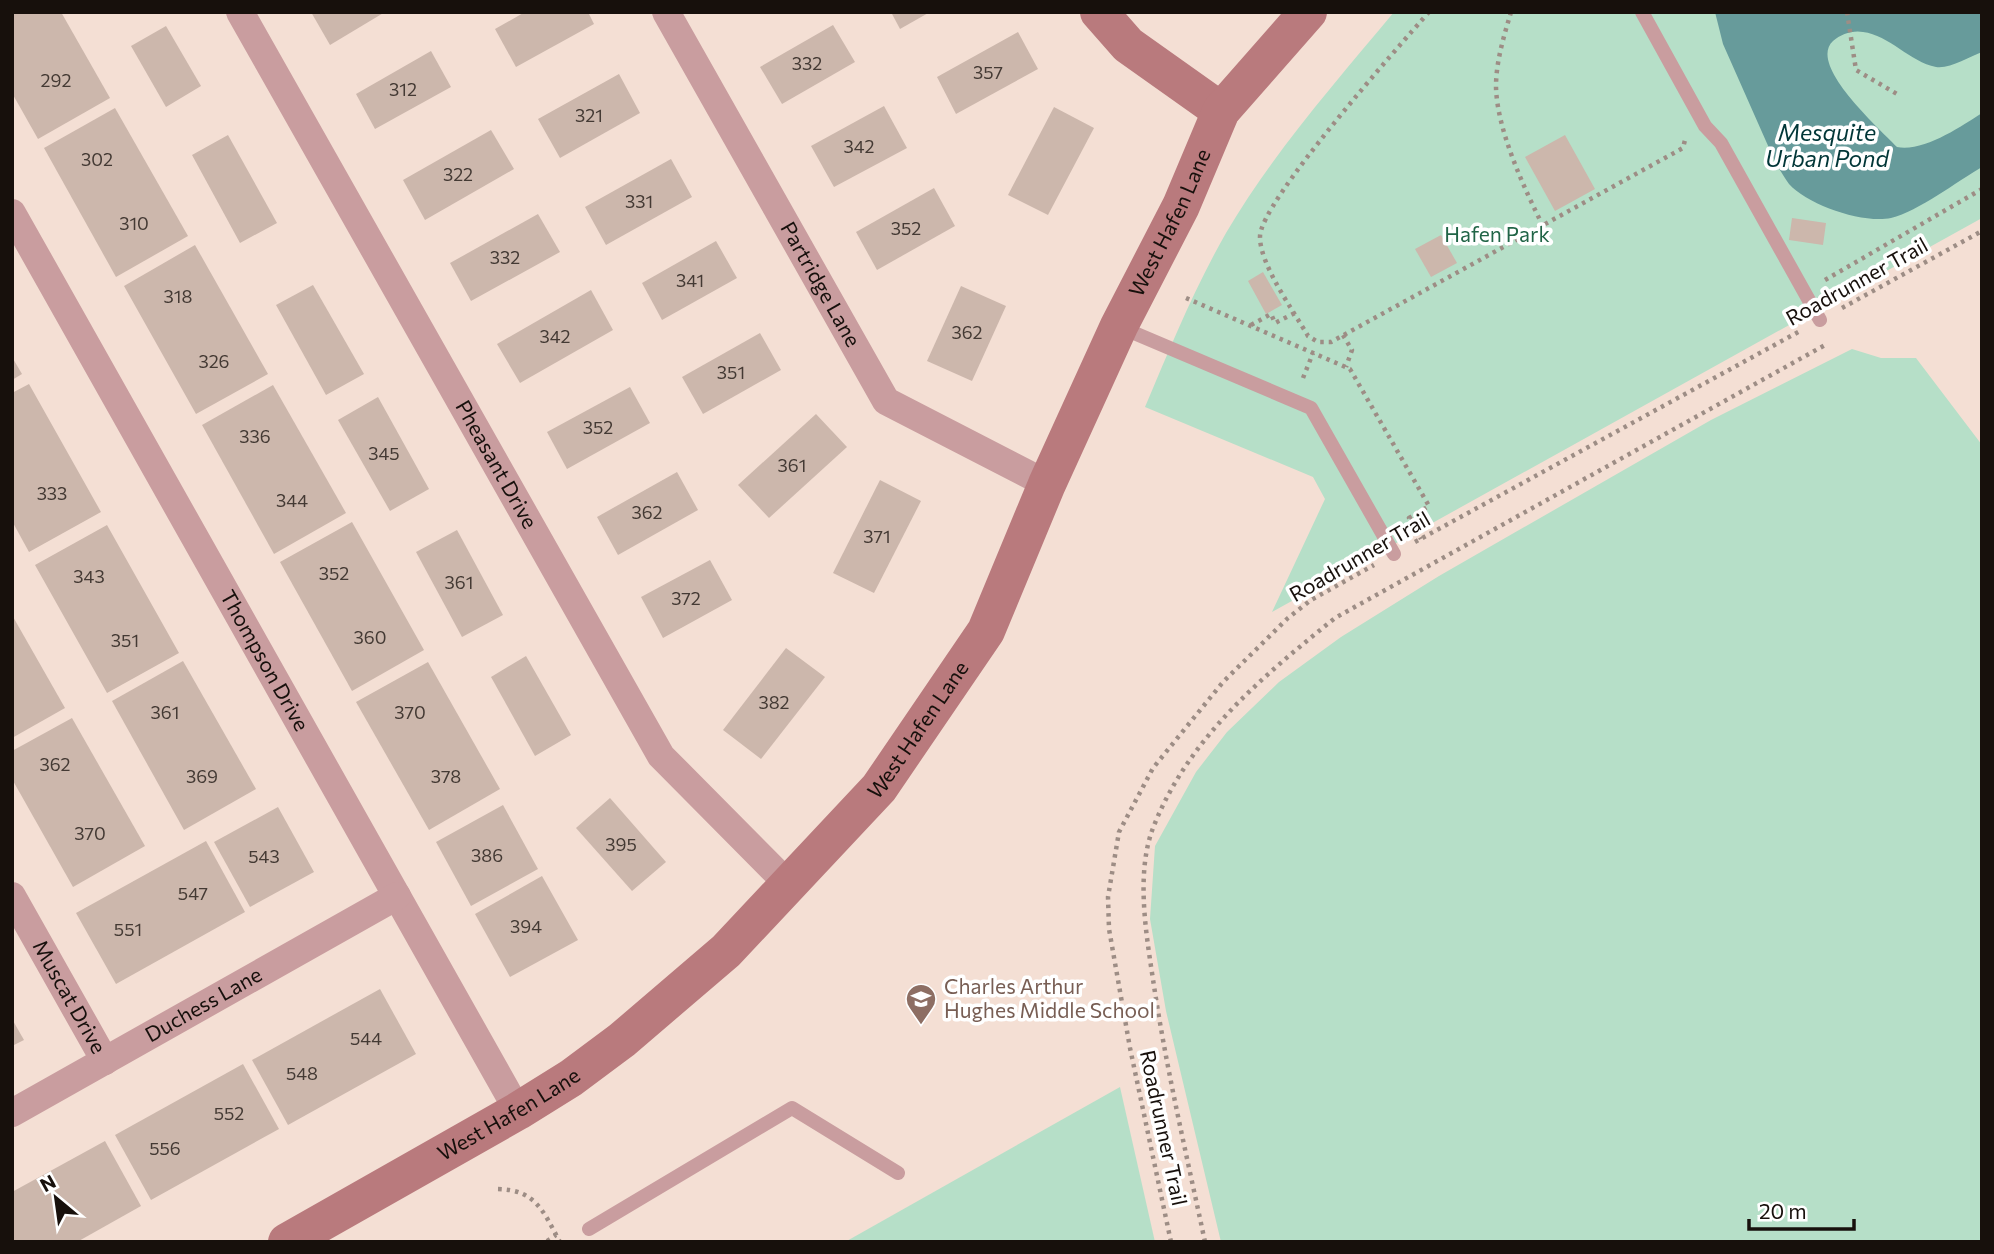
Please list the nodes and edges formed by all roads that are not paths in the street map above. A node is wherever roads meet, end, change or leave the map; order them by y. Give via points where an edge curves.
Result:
1 (240, 12) edge
2 (666, 12) edge
3 (1099, 12) edge
4 (1308, 12) edge
5 (1642, 12) edge
6 (1221, 111) junction
7 (12, 213) edge
8 (1820, 320) road end
9 (1119, 326) junction
10 (1047, 484) junction
11 (1394, 554) road end
12 (790, 886) junction
13 (12, 896) edge
14 (397, 896) junction
15 (105, 1061) junction
16 (518, 1111) junction
17 (12, 1113) edge
18 (898, 1173) dead end
19 (589, 1229) dead end
20 (287, 1242) edge

1 - 12 street, Pheasant Drive via 661,756
2 - 10 street, Partridge Lane via 886,401
3 - 6 main road via 1128,45
4 - 6 main road, West Hafen Lane
5 - 8 lane
6 - 9 main road, West Hafen Lane via 1181,206
7 - 14 street, Thompson Drive
9 - 10 main road, West Hafen Lane
9 - 11 lane via 1311,408
10 - 12 main road, West Hafen Lane via 986,631 879,788
12 - 16 main road, West Hafen Lane via 726,951 622,1040
13 - 15 street, Muscat Drive
14 - 15 street, Duchess Lane
14 - 16 street, Thompson Drive
15 - 17 street, Duchess Lane
16 - 20 main road, West Hafen Lane
18 - 19 lane via 792,1108

